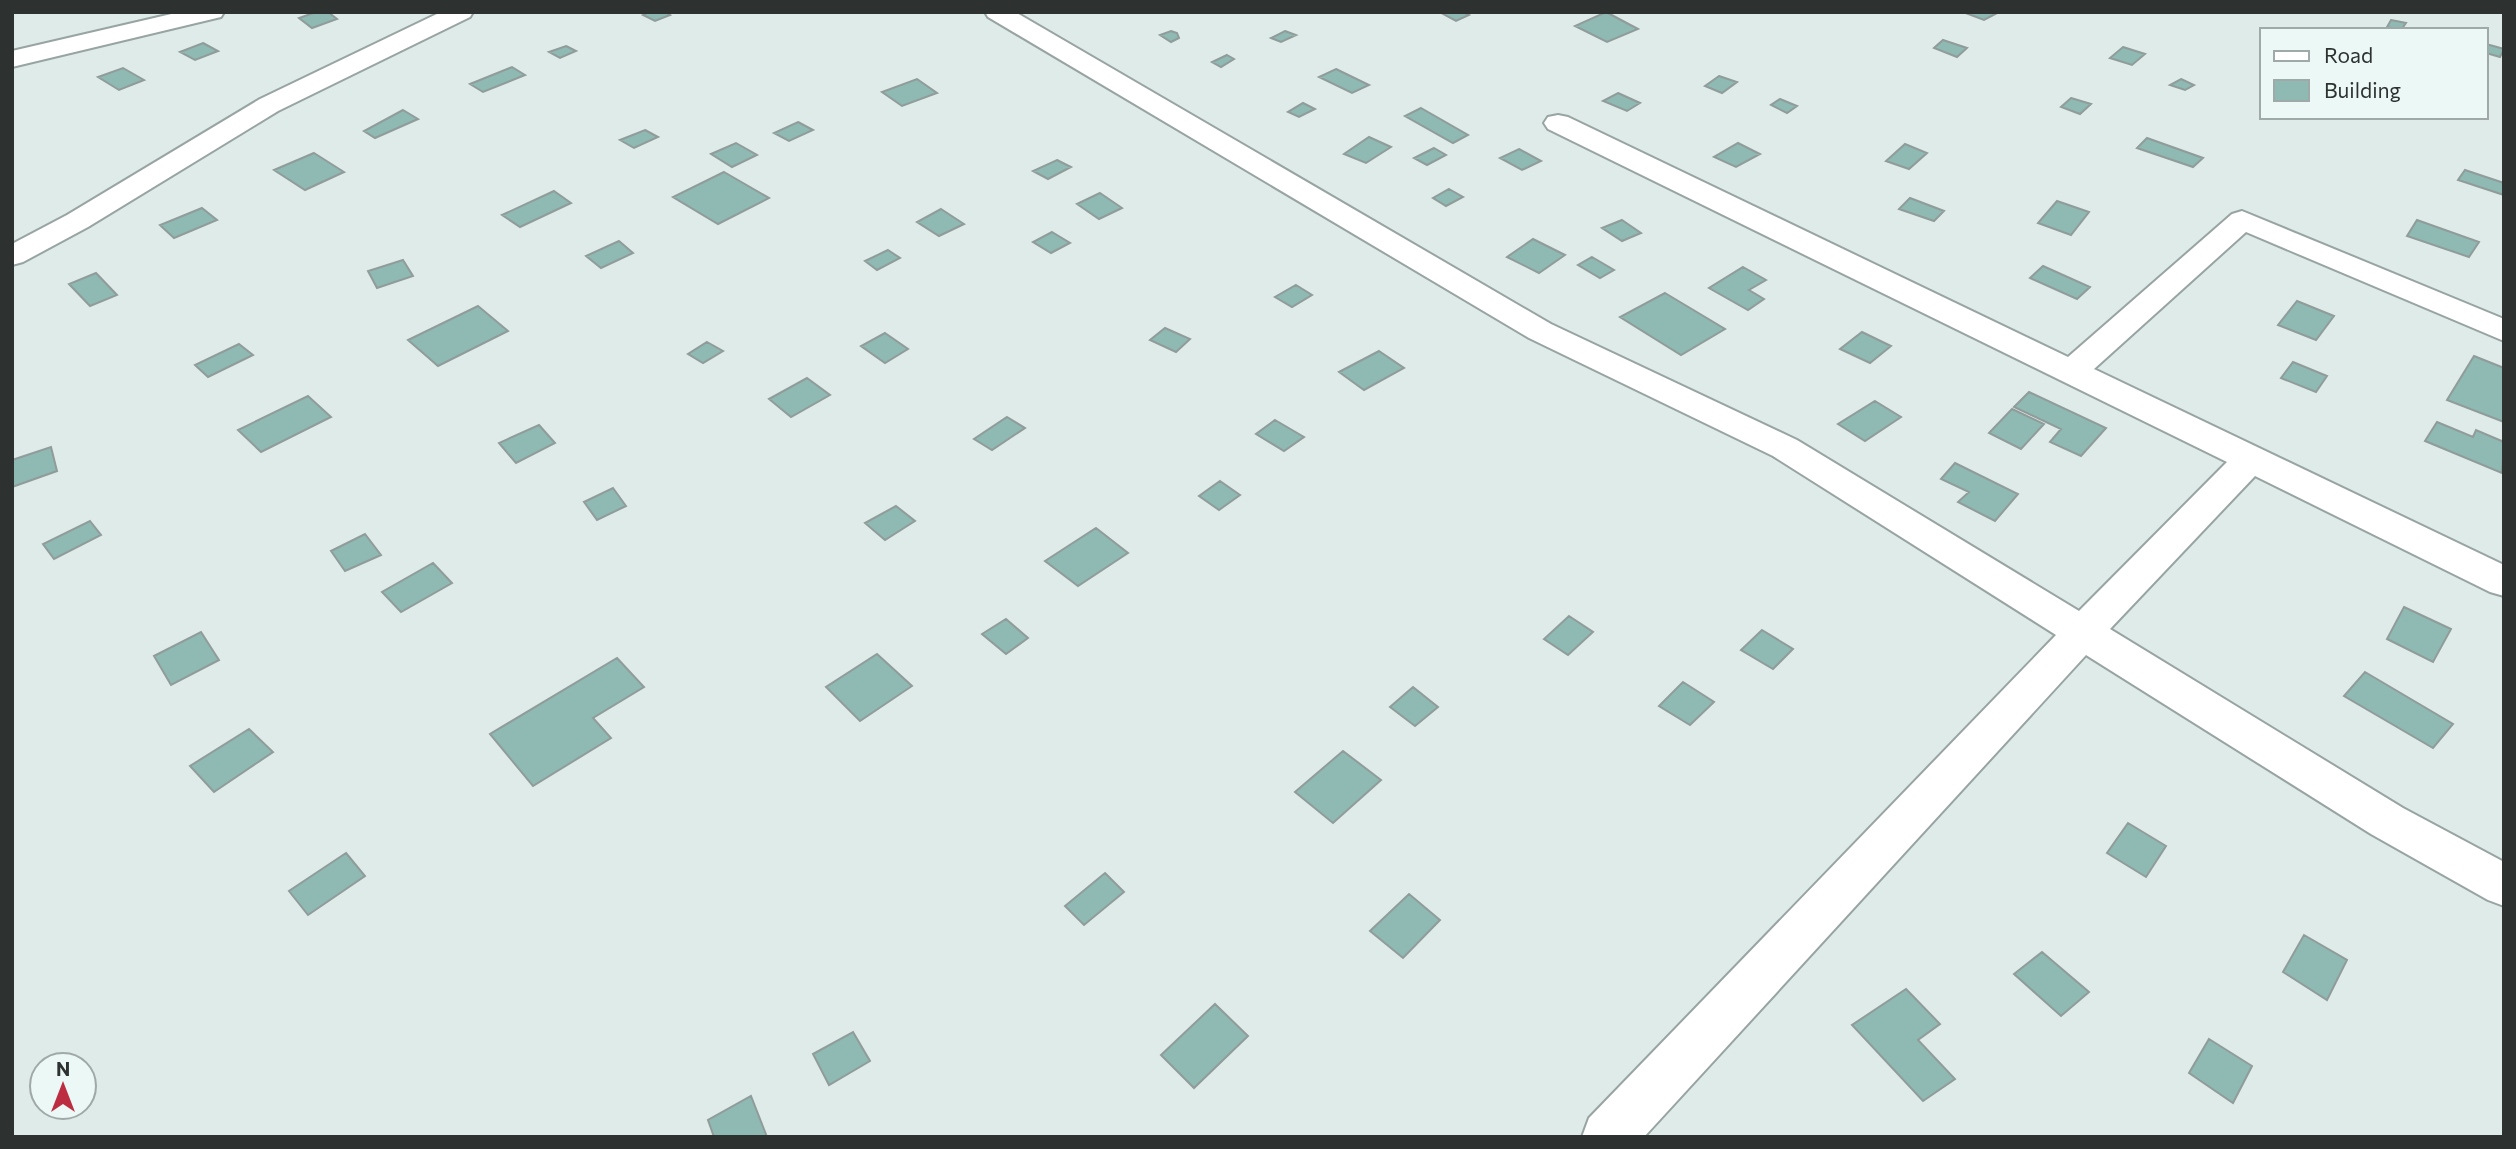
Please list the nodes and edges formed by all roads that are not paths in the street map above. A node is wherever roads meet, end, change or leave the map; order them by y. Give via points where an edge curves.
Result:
1 (212, 12) edge
2 (461, 12) edge
3 (997, 12) edge
4 (12, 59) edge
5 (1558, 123) dead end
6 (12, 256) edge
7 (2504, 331) edge
8 (2071, 372) junction
9 (2251, 459) junction
10 (2504, 582) edge
11 (2083, 632) junction
12 (2504, 886) edge
13 (1608, 1137) edge

1 - 4 street
2 - 6 street via 268,105 50,238
3 - 11 street via 1540,331 1786,448
5 - 8 street
7 - 8 street via 2242,220
8 - 9 street
9 - 10 street
9 - 11 street
11 - 12 street via 2387,821
11 - 13 street

